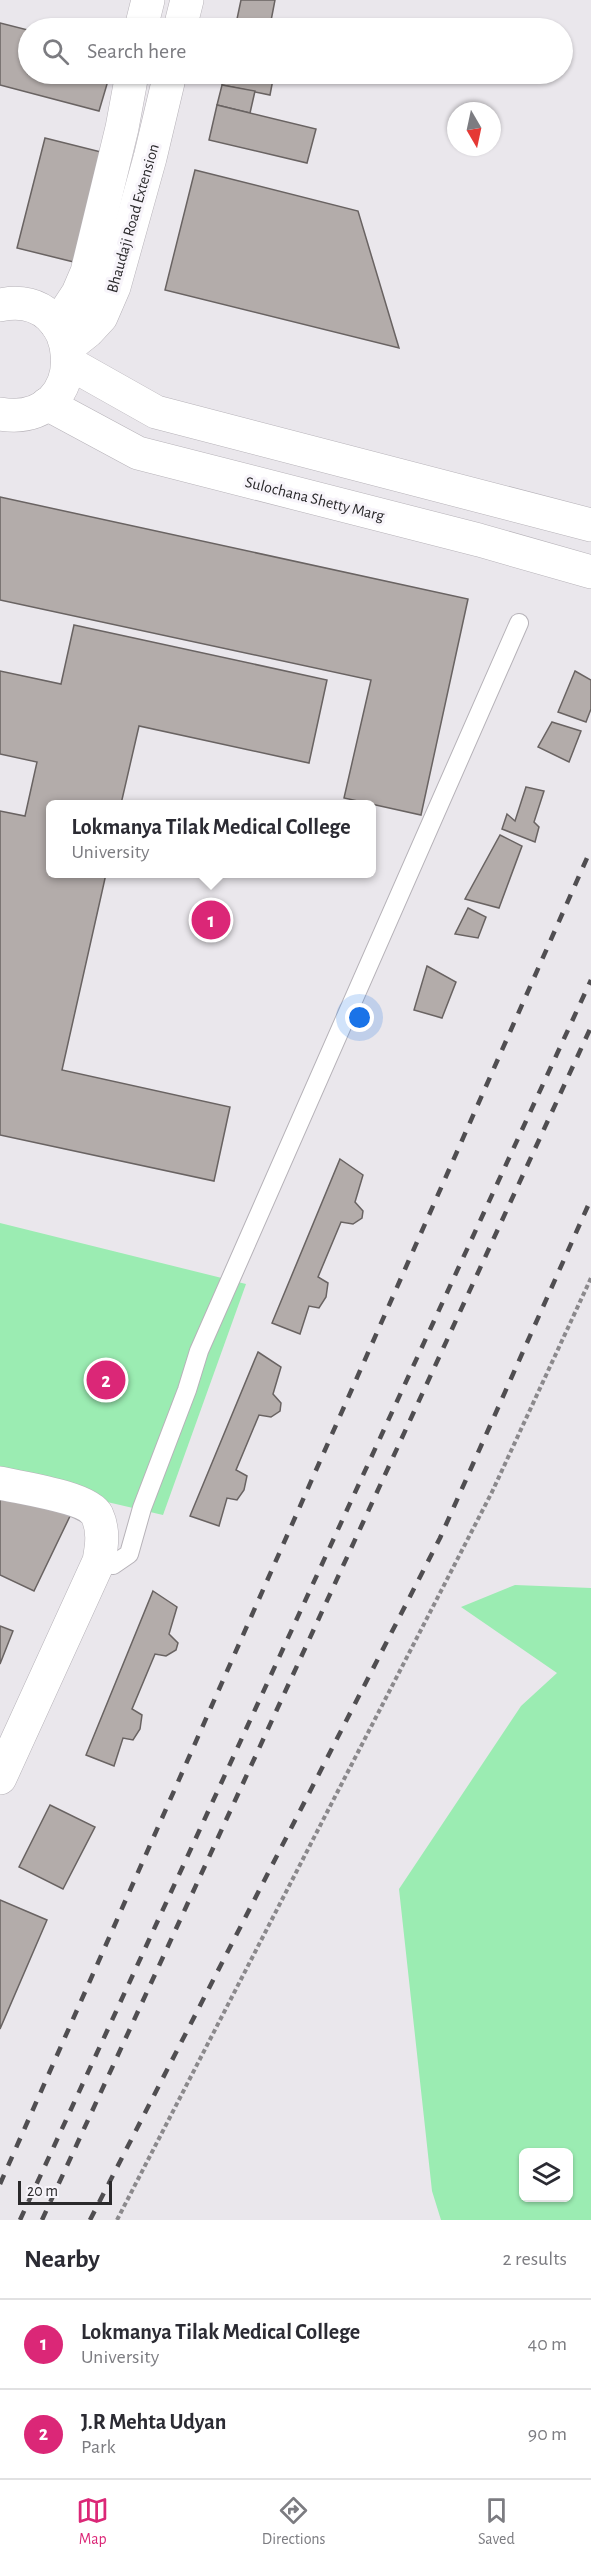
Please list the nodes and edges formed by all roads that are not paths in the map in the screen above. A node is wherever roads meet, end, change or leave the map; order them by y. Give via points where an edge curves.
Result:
1 (148, 0) edge
2 (187, 0) edge
3 (144, 18) edge
4 (182, 18) edge
5 (130, 84) edge
6 (168, 84) edge
7 (0, 305) edge
8 (65, 345) junction
9 (47, 404) junction
10 (0, 414) edge
11 (591, 525) edge
12 (591, 572) edge
13 (519, 623) dead end
14 (0, 1483) edge
15 (99, 1561) junction
16 (0, 1778) edge

1 - 3 main road
2 - 4 main road
5 - 8 main road, Bhaudaji Road Extension via 87,272
6 - 8 main road, Bhaudaji Road Extension via 114,287 101,317 88,331
7 - 8 main road via 25,304 39,310
8 - 9 main road via 66,379
8 - 11 main road via 156,412
9 - 10 main road via 18,416
9 - 12 main road, Sulochana Shetty Marg via 138,453
13 - 15 lane via 199,1351 129,1554 113,1565
14 - 15 main road via 84,1504 96,1514 103,1540
15 - 16 main road

